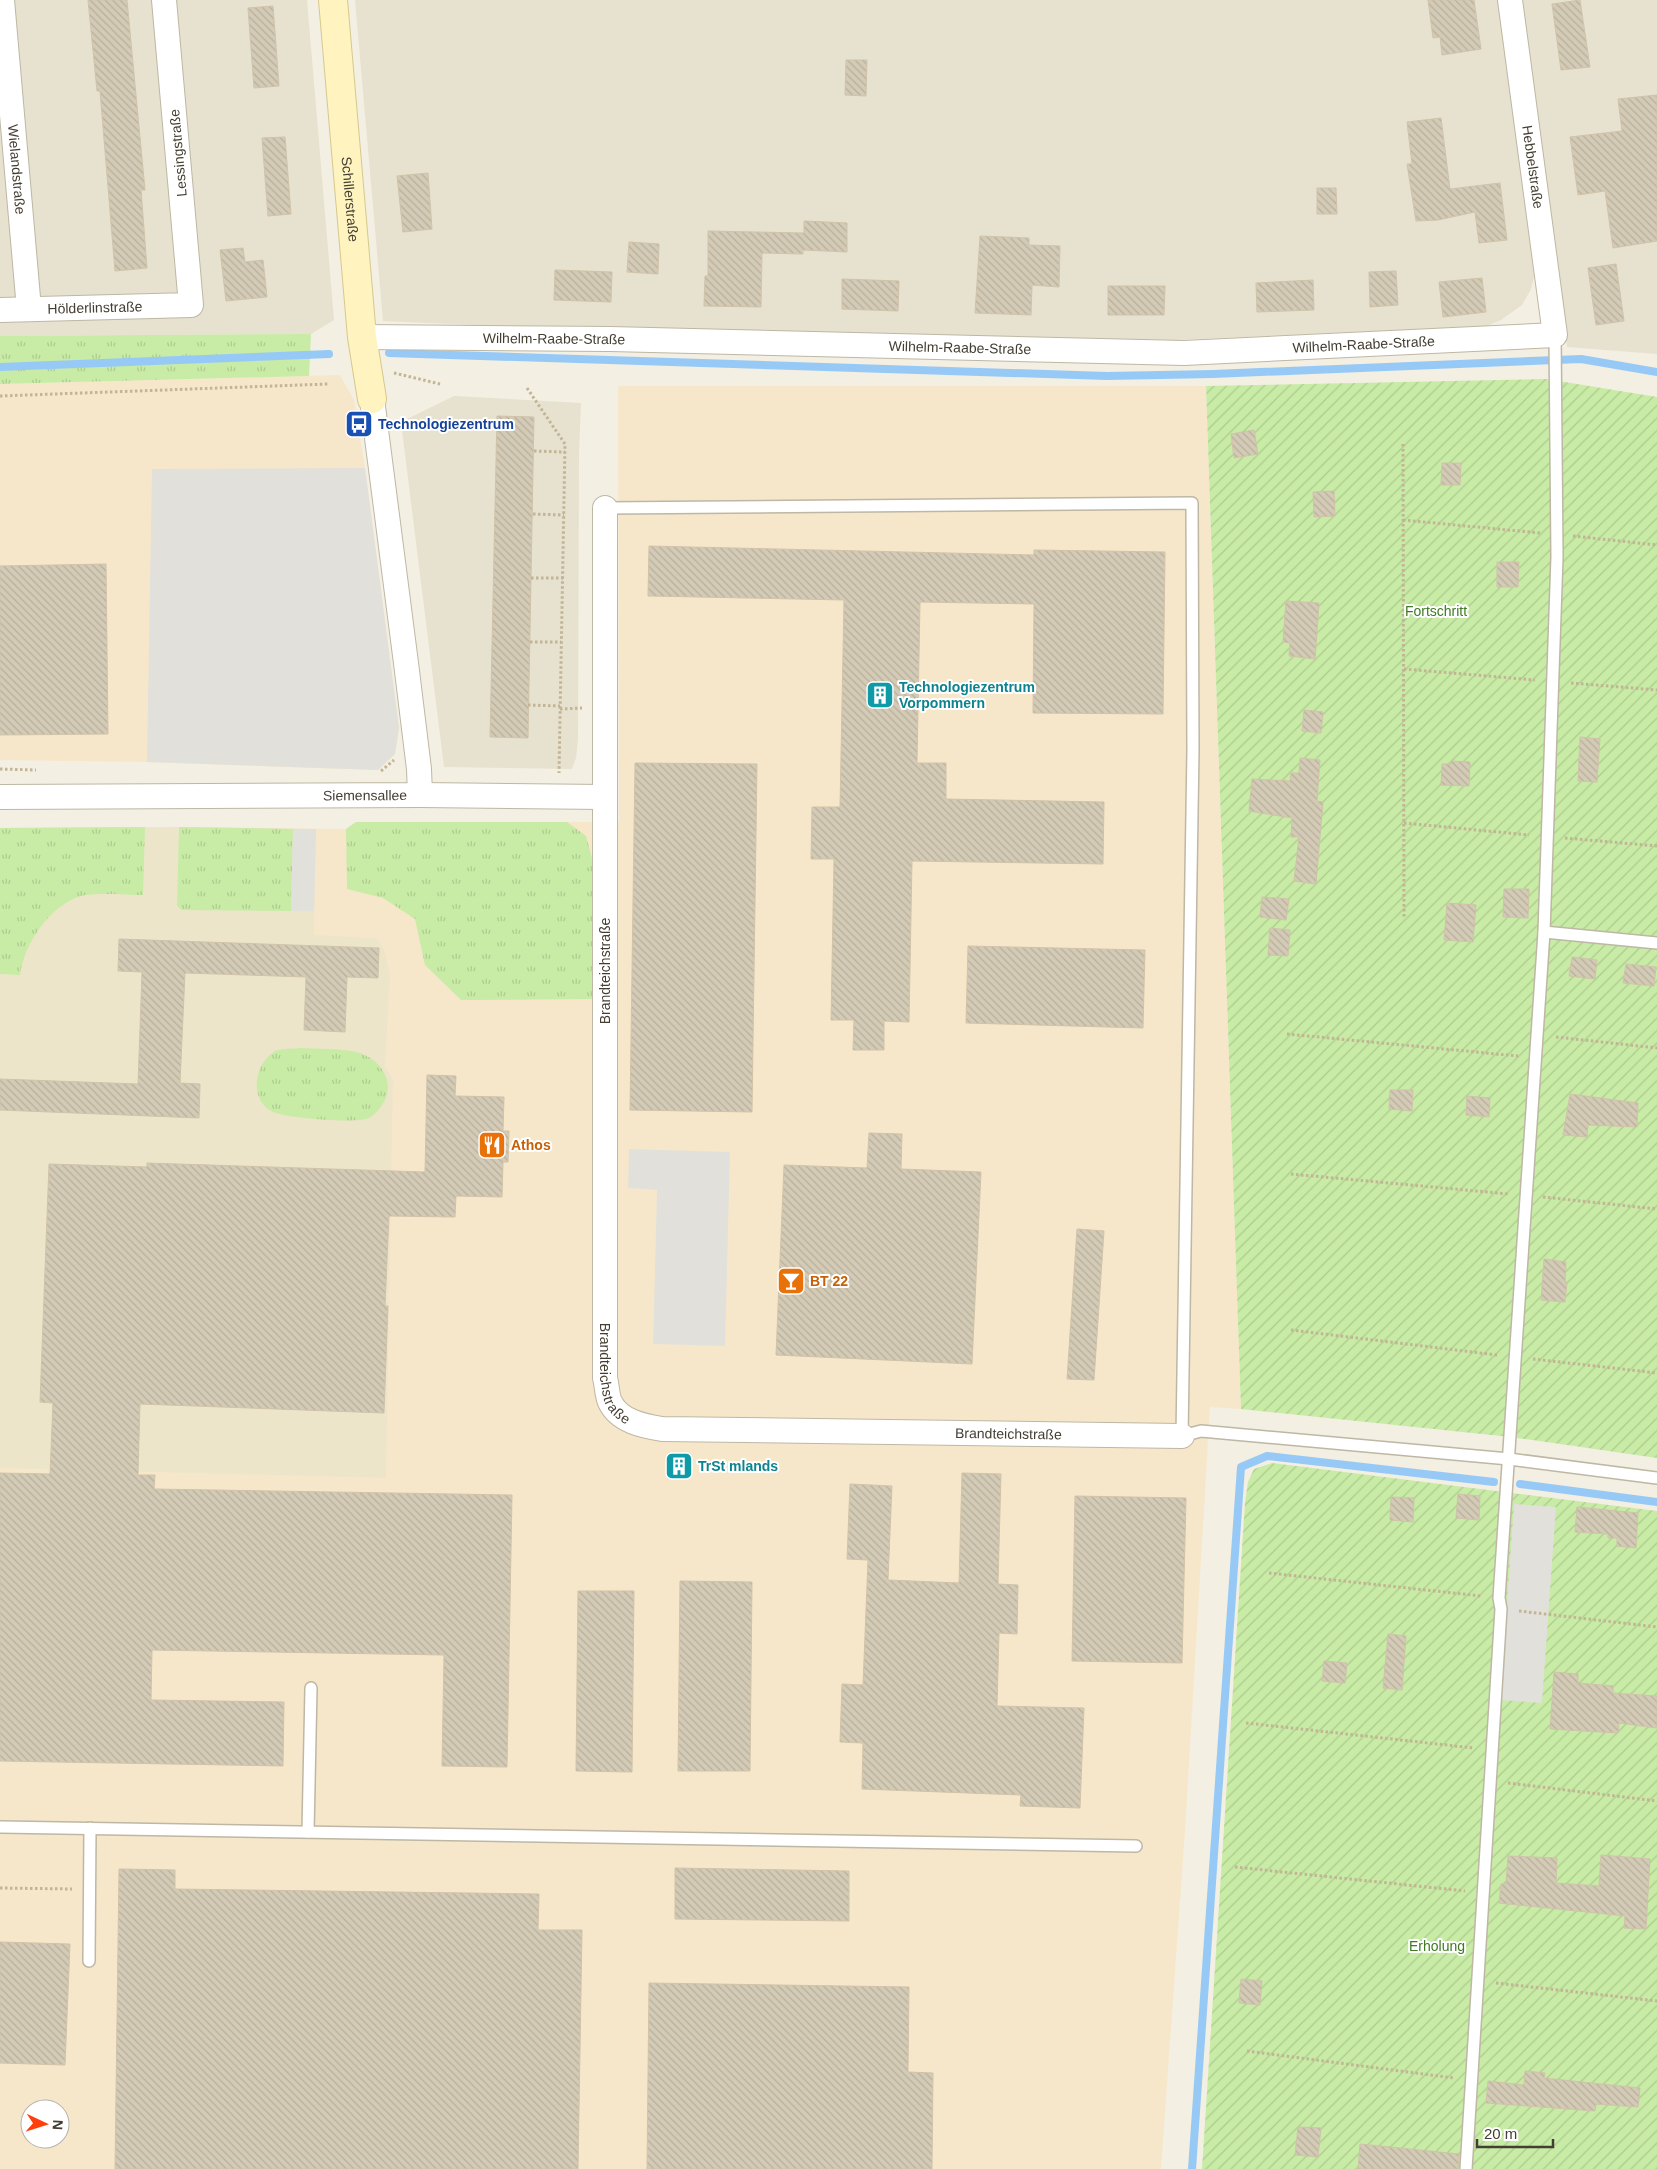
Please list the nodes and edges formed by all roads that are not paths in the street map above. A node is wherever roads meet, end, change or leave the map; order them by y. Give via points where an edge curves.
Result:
1 (2, 0) edge
2 (164, 0) edge
3 (333, 0) edge
4 (1510, 0) edge
5 (191, 305) joint
6 (30, 309) junction
7 (0, 310) edge
8 (1555, 334) junction
9 (362, 337) junction
10 (372, 399) joint
11 (605, 508) joint
12 (420, 795) junction
13 (0, 797) edge
14 (604, 797) junction
15 (1544, 932) junction
16 (1657, 943) edge
17 (1182, 1436) junction
18 (1509, 1459) junction
19 (1657, 1478) edge
20 (311, 1688) dead end
21 (0, 1827) edge
22 (90, 1828) junction
23 (308, 1832) junction
24 (1136, 1846) dead end
25 (89, 1961) dead end
26 (1466, 2169) edge

1 - 6 street, Wielandstraße
2 - 5 street, Lessingstraße
3 - 9 street, Schillerstraße
4 - 8 street, Hebbelstraße
5 - 6 street, Hölderlinstraße
6 - 7 street, Hölderlinstraße
8 - 9 street, Wilhelm-Raabe-Straße via 1184,353 610,339
8 - 15 lane via 1557,535
9 - 10 street, Schillerstraße
10 - 12 street, Siemensallee
11 - 14 street, Brandteichstraße
11 - 17 lane via 1192,503 1193,750
12 - 13 street, Siemensallee
12 - 14 street
14 - 17 street, Brandteichstraße via 605,1378 610,1402 624,1418 644,1427 662,1429
15 - 16 lane
15 - 18 lane
17 - 18 lane via 1200,1431
18 - 19 lane
18 - 26 lane
20 - 23 lane
21 - 22 lane
22 - 23 lane
22 - 25 lane
23 - 24 lane

